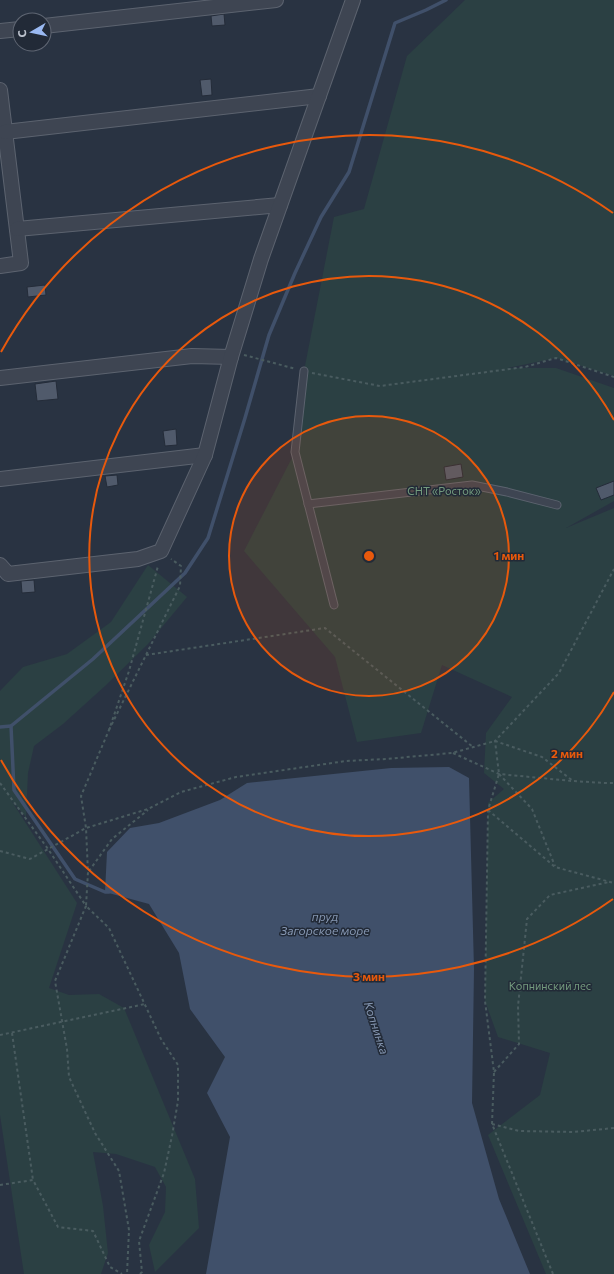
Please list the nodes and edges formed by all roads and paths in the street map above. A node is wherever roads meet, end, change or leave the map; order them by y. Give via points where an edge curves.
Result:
1 (276, 0) edge
2 (353, 0) edge
3 (52, 25) edge
4 (12, 30) edge
5 (0, 31) edge
6 (319, 96) junction
7 (1, 99) edge
8 (5, 132) junction
9 (280, 205) junction
10 (17, 230) junction
11 (0, 266) edge
12 (231, 356) junction
13 (304, 371) junction
14 (614, 377) edge
15 (0, 378) edge
16 (205, 455) junction
17 (0, 479) edge
18 (308, 504) junction
19 (557, 505) dead end
20 (161, 551) junction
21 (0, 565) edge
22 (181, 566) dead end
23 (614, 569) edge
24 (334, 605) dead end
25 (146, 656) junction
26 (109, 730) junction
27 (495, 741) junction
28 (473, 747) junction
29 (452, 753) junction
30 (500, 774) junction
31 (573, 781) junction
32 (0, 783) edge
33 (614, 783) edge
34 (148, 809) junction
35 (488, 810) junction
36 (86, 828) junction
37 (49, 849) junction
38 (0, 851) edge
39 (555, 867) junction
40 (88, 872) junction
41 (608, 882) junction
42 (614, 884) edge
43 (86, 906) junction
44 (145, 1004) junction
45 (62, 1022) junction
46 (12, 1033) junction
47 (0, 1035) edge
48 (494, 1072) junction
49 (492, 1124) junction
50 (614, 1128) edge
51 (33, 1180) junction
52 (0, 1185) edge
53 (122, 1274) edge
54 (127, 1274) edge
55 (140, 1274) edge
56 (553, 1274) edge

1 - 3 street
2 - 6 street
4 - 5 street
6 - 8 street
6 - 9 street
7 - 8 street
8 - 10 street
9 - 10 street
9 - 12 street via 260,258
10 - 11 street via 20,263
12 - 13 path via 238,353
12 - 15 street via 192,356
12 - 16 street
13 - 14 path via 380,386 525,367 556,358
13 - 18 lane via 295,452
16 - 17 street
16 - 20 street
18 - 19 lane via 472,485
18 - 24 lane
20 - 21 street via 138,559 8,574
20 - 26 path via 129,671
22 - 25 path via 180,586
23 - 27 path via 559,674
25 - 26 path
25 - 28 path via 325,628
26 - 36 path via 81,796
27 - 28 path
27 - 30 path
27 - 31 path via 542,757
28 - 29 path
29 - 30 path
29 - 34 path via 346,761 236,777 181,792
30 - 31 path
30 - 35 path
30 - 39 path via 532,808
31 - 33 path
32 - 37 path
34 - 36 path
34 - 40 path via 112,839
35 - 39 path
35 - 48 path via 485,1001
36 - 37 path
36 - 40 path
37 - 38 path via 30,859
37 - 43 path
39 - 41 path
40 - 43 path
41 - 42 path
41 - 48 path via 550,895 527,919 518,1006 519,1044
43 - 44 path via 109,928
43 - 45 path via 55,981
44 - 45 path
44 - 55 path via 161,1039 178,1065 178,1100 164,1173 139,1241 142,1272
45 - 46 path
45 - 54 path via 69,1077 95,1133 119,1171 129,1230
46 - 47 path
46 - 51 path
48 - 49 path
49 - 50 path via 520,1131 573,1132
49 - 56 path
51 - 52 path
51 - 53 path via 58,1227 93,1231 110,1268

